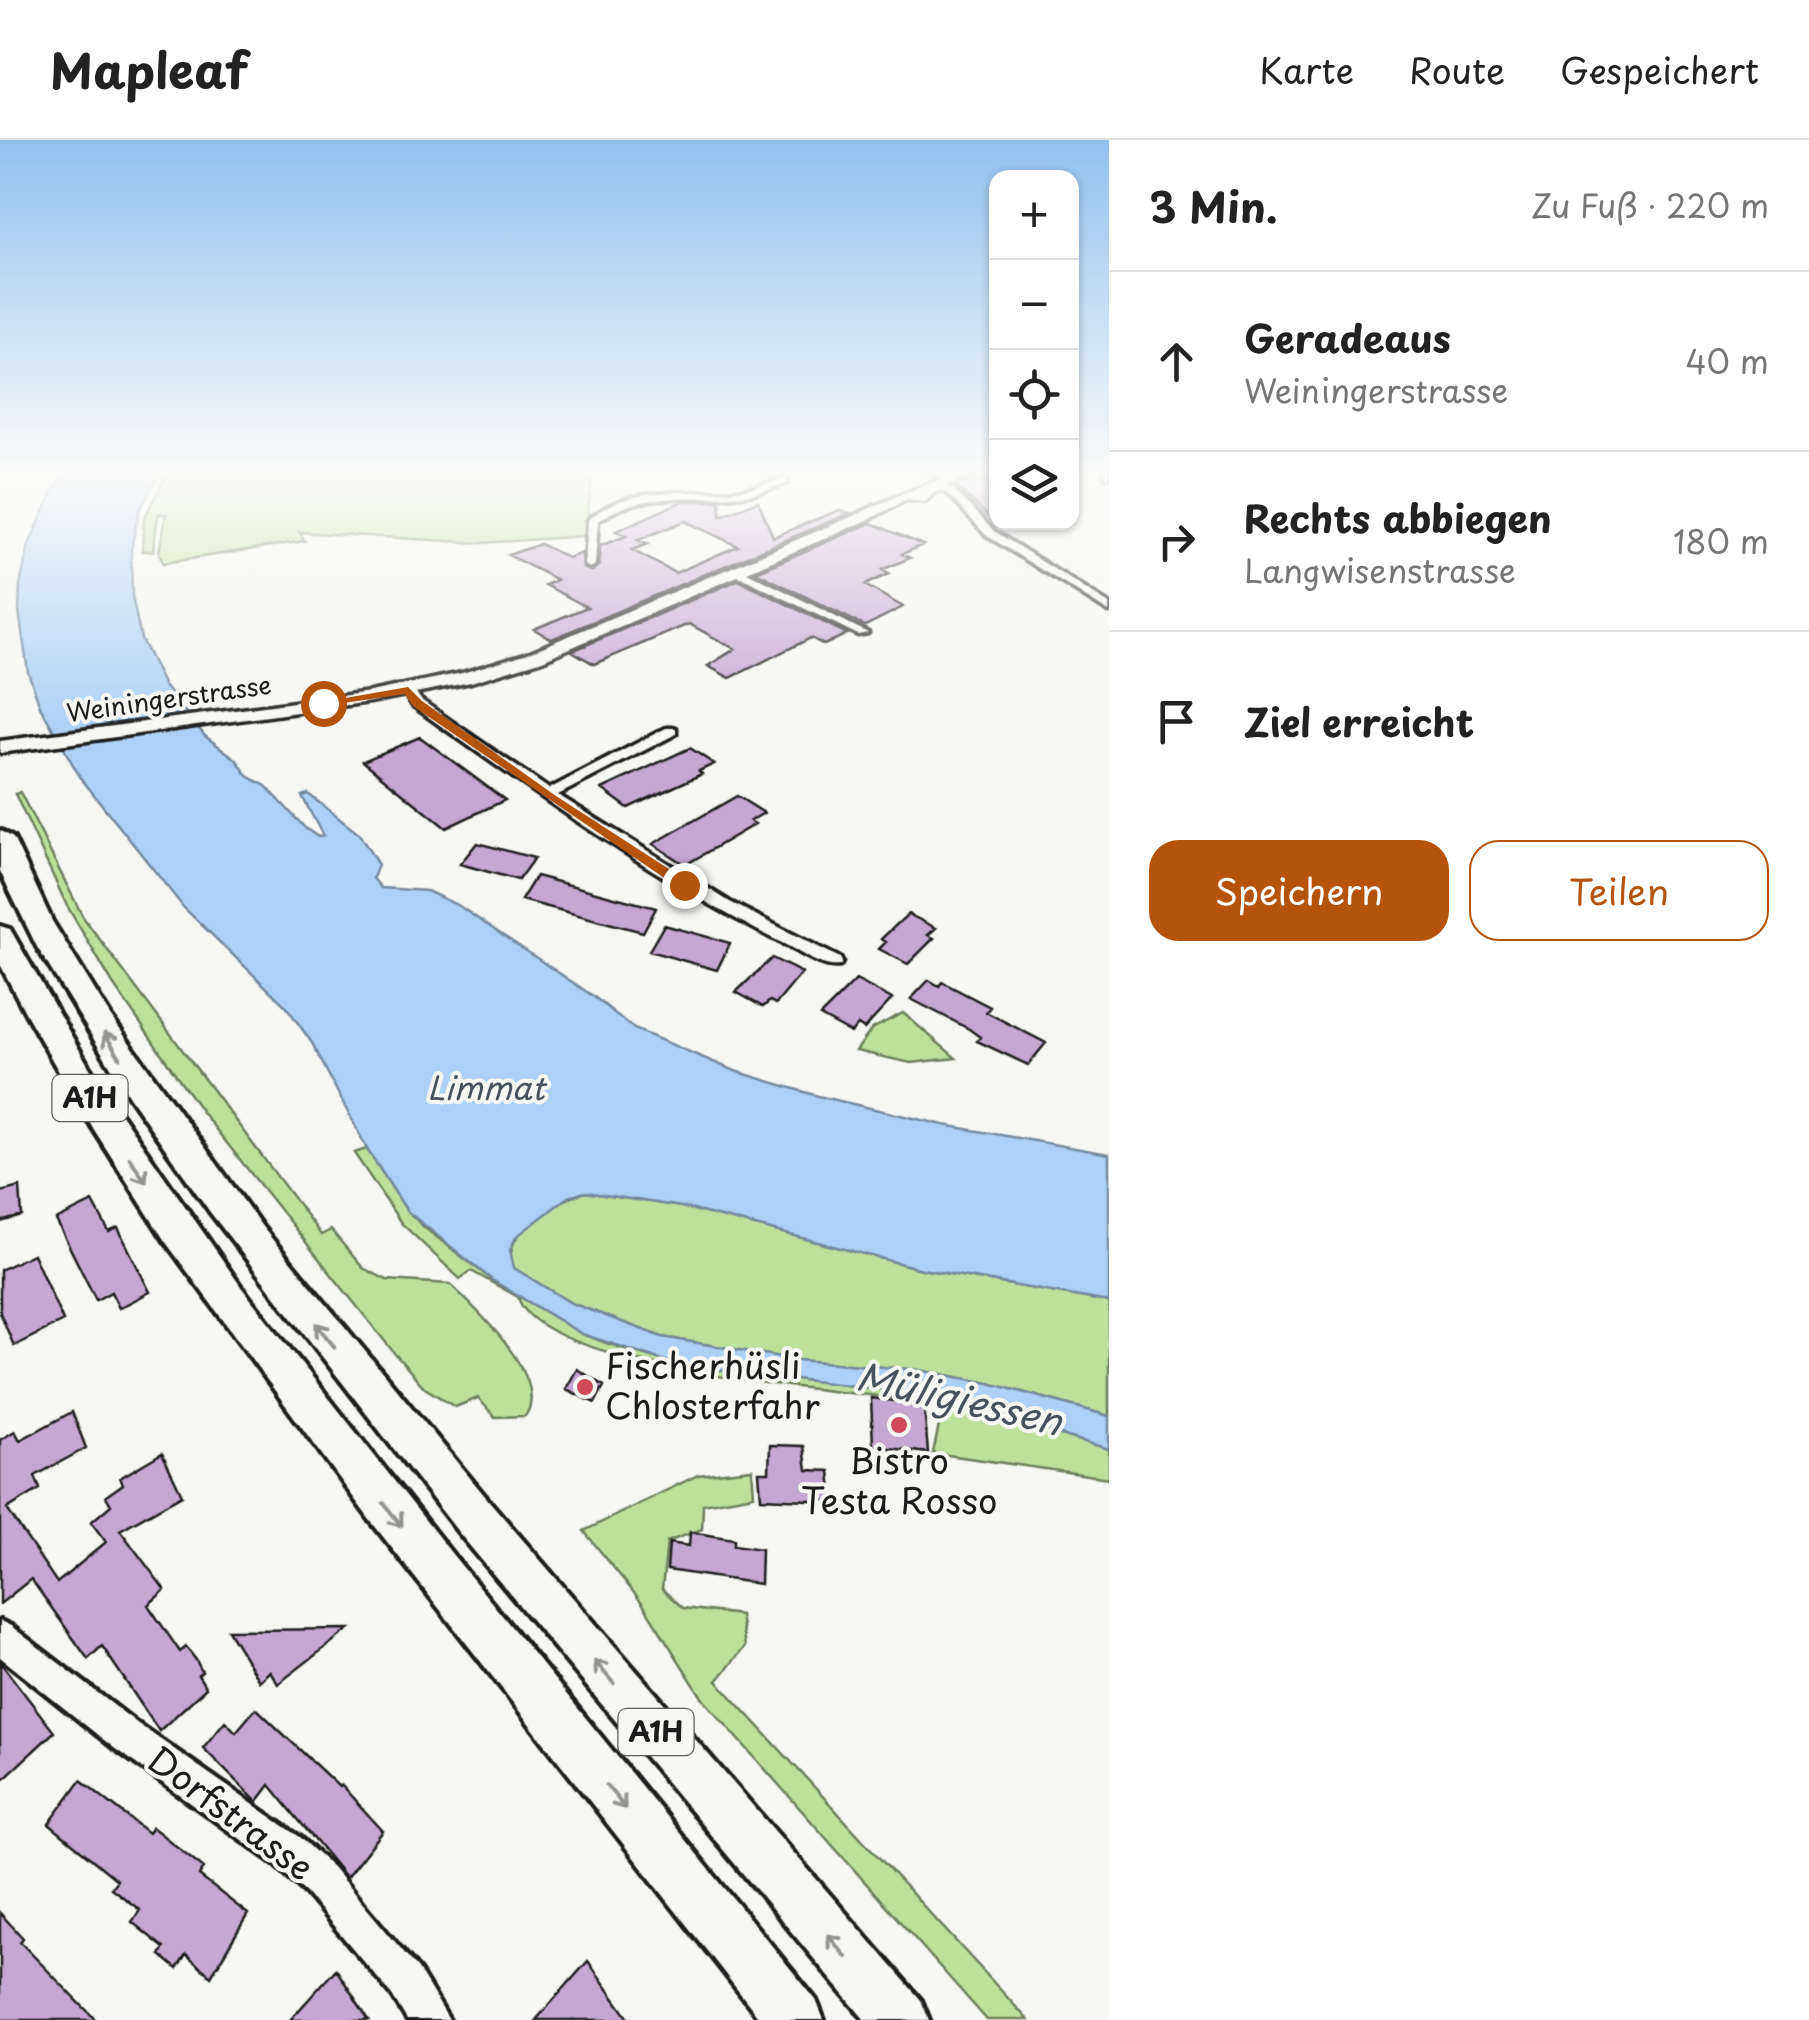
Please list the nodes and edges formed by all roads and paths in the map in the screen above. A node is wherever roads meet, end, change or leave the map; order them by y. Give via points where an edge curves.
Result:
1 (591, 557) edge
2 (770, 557) edge
3 (1027, 557) edge
4 (590, 565) dead end
5 (737, 571) junction
6 (1109, 609) edge
7 (862, 633) dead end
8 (408, 690) junction
9 (671, 731) dead end
10 (0, 748) edge
11 (547, 795) junction
12 (0, 838) edge
13 (0, 936) edge
14 (834, 962) dead end
15 (0, 1637) edge
16 (430, 2020) edge
17 (796, 2020) edge
18 (900, 2020) edge

1 - 4 street
2 - 5 main road, Weiningerstrasse
3 - 6 street
5 - 7 street
5 - 8 main road, Weiningerstrasse via 492,670
8 - 10 main road, Weiningerstrasse
8 - 11 street via 418,704
9 - 11 street
11 - 14 street via 684,885
18 -> 12 highway, A1H via 278,1276 152,1106 61,962
13 -> 17 highway, A1H via 90,1097 194,1251 322,1424
15 - 16 street, Dorfstrasse via 287,1850 405,1982

